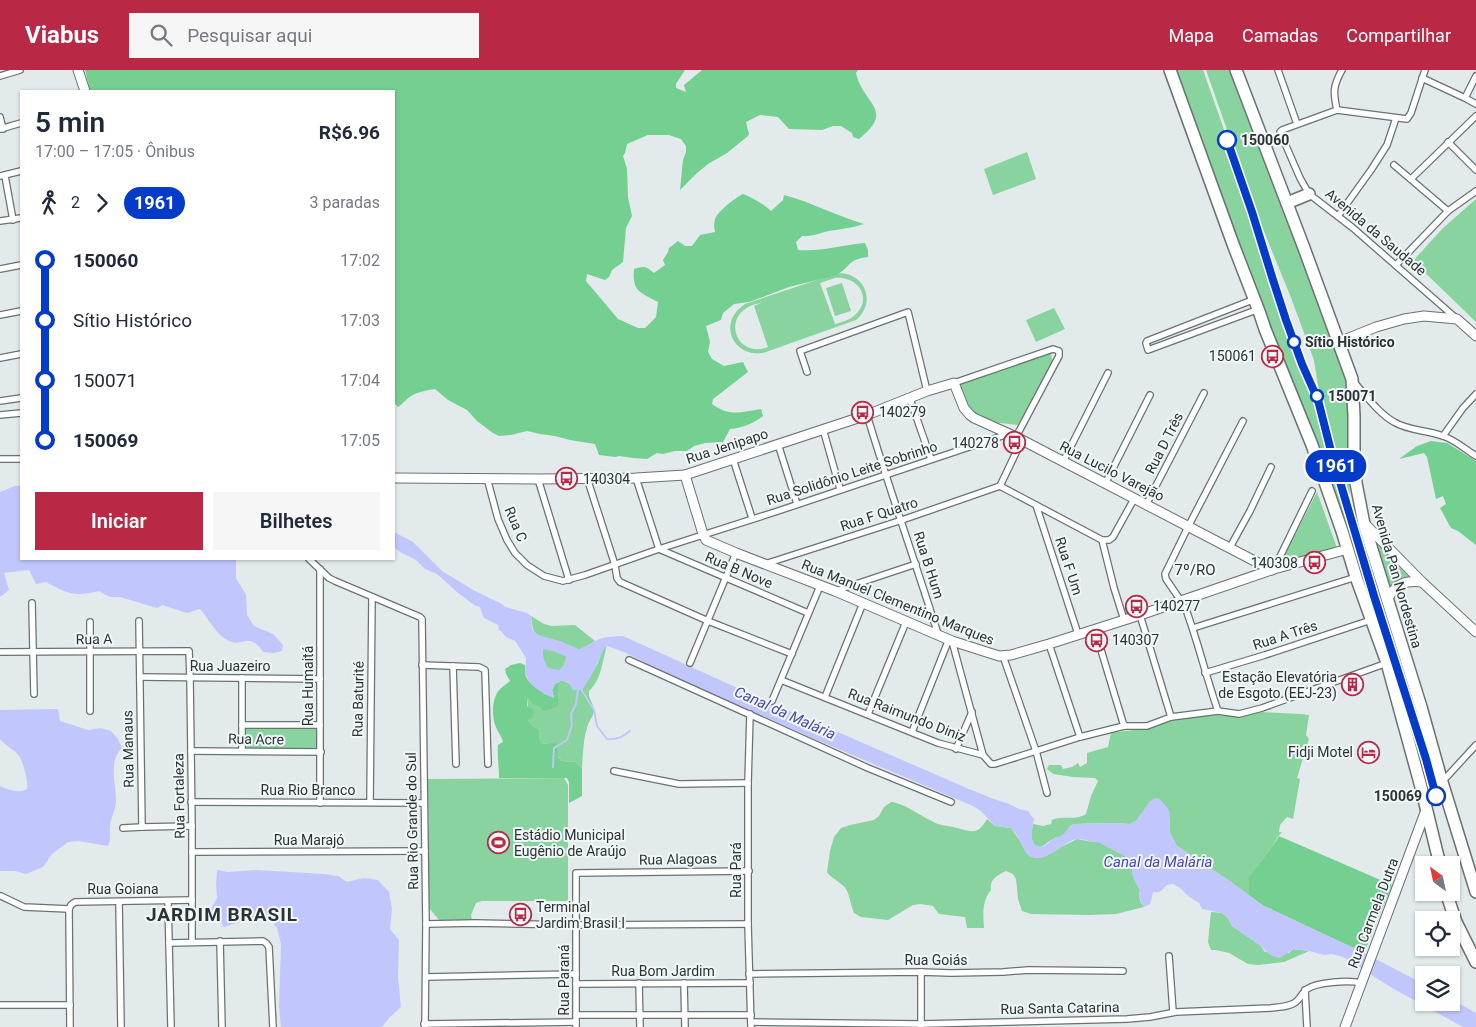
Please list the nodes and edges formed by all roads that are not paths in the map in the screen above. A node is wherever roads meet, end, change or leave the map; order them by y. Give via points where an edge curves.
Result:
1 (20, 70) edge
2 (78, 70) edge
3 (1170, 70) edge
4 (1278, 70) edge
5 (1342, 70) edge
6 (1425, 70) edge
7 (1236, 73) edge
8 (0, 76) edge
9 (1476, 76) edge
10 (1422, 78) junction
11 (85, 90) edge
12 (1465, 98) junction
13 (1476, 104) edge
14 (1337, 110) junction
15 (0, 116) edge
16 (1476, 116) edge
17 (1396, 118) junction
18 (20, 123) edge
19 (1297, 124) junction
20 (1, 129) edge
21 (1448, 142) junction
22 (1394, 165) dead end
23 (1476, 170) edge
24 (20, 171) edge
25 (2, 176) edge
26 (1411, 179) junction
27 (1476, 191) edge
28 (1309, 194) junction
29 (1287, 204) junction
30 (1448, 211) junction
31 (1338, 216) junction
32 (20, 218) edge
33 (12, 220) junction
34 (0, 222) edge
35 (20, 265) edge
36 (1396, 265) junction
37 (0, 269) edge
38 (1257, 304) junction
39 (20, 311) edge
40 (0, 315) edge
41 (1457, 319) junction
42 (1476, 336) edge
43 (1339, 342) junction
44 (20, 354) edge
45 (0, 358) edge
46 (807, 372) dead end
47 (1108, 374) dead end
48 (1352, 379) junction
49 (954, 383) junction
50 (927, 391) junction
51 (1204, 392) dead end
52 (1476, 394) edge
53 (1150, 395) dead end
54 (20, 398) edge
55 (910, 399) junction
56 (0, 401) edge
57 (20, 413) edge
58 (0, 415) edge
59 (867, 415) junction
60 (1243, 421) dead end
61 (823, 429) junction
62 (1443, 436) junction
63 (1015, 437) junction
64 (778, 444) junction
65 (1476, 456) edge
66 (0, 459) edge
67 (20, 459) edge
68 (733, 459) junction
69 (931, 459) junction
70 (1063, 462) junction
71 (1271, 467) dead end
72 (685, 475) junction
73 (885, 475) junction
74 (395, 478) edge
75 (486, 478) junction
76 (587, 478) junction
77 (636, 478) junction
78 (538, 479) junction
79 (1105, 484) junction
80 (1000, 486) junction
81 (840, 489) junction
82 (1312, 490) dead end
83 (1134, 499) junction
84 (797, 504) junction
85 (1036, 505) junction
86 (1146, 505) junction
87 (752, 518) junction
88 (902, 520) junction
89 (1364, 524) junction
90 (1188, 526) junction
91 (703, 534) junction
92 (1102, 540) junction
93 (1229, 548) junction
94 (659, 549) junction
95 (1348, 549) junction
96 (736, 553) junction
97 (310, 560) edge
98 (766, 564) junction
99 (916, 564) junction
100 (615, 565) junction
101 (320, 569) junction
102 (1273, 570) junction
103 (1356, 577) junction
104 (726, 578) junction
105 (566, 580) junction
106 (1422, 582) junction
107 (820, 586) junction
108 (835, 591) junction
109 (372, 597) junction
110 (1387, 600) junction
111 (32, 603) dead end
112 (863, 603) junction
113 (1183, 604) junction
114 (808, 614) junction
115 (1140, 615) junction
116 (1124, 620) junction
117 (1371, 620) junction
118 (138, 621) dead end
119 (708, 621) junction
120 (90, 622) dead end
121 (906, 622) junction
122 (1193, 628) junction
123 (1095, 630) junction
124 (1476, 632) edge
125 (938, 634) junction
126 (1078, 634) junction
127 (950, 640) junction
128 (1049, 644) junction
129 (139, 651) junction
130 (189, 651) joint
131 (0, 652) edge
132 (34, 652) junction
133 (90, 652) junction
134 (792, 654) junction
135 (1003, 656) junction
136 (629, 660) dead end
137 (1386, 663) junction
138 (422, 664) junction
139 (690, 664) dead end
140 (453, 666) junction
141 (1205, 673) junction
142 (140, 677) junction
143 (190, 678) junction
144 (242, 678) junction
145 (320, 679) junction
146 (781, 680) junction
147 (34, 694) dead end
148 (825, 697) junction
149 (772, 701) dead end
150 (90, 711) dead end
151 (1218, 711) junction
152 (972, 712) junction
153 (750, 714) junction
154 (868, 714) junction
155 (1171, 717) junction
156 (320, 725) junction
157 (242, 726) junction
158 (1124, 726) junction
159 (912, 732) junction
160 (1080, 737) junction
161 (1476, 745) edge
162 (956, 749) junction
163 (191, 751) junction
164 (242, 751) junction
165 (1036, 751) junction
166 (321, 752) junction
167 (983, 755) junction
168 (456, 764) dead end
169 (488, 764) dead end
170 (614, 771) dead end
171 (748, 782) junction
172 (1442, 782) junction
173 (1047, 793) dead end
174 (191, 802) junction
175 (370, 802) junction
176 (951, 802) dead end
177 (320, 803) junction
178 (424, 803) junction
179 (1426, 809) junction
180 (142, 826) junction
181 (192, 826) junction
182 (123, 828) dead end
183 (425, 851) junction
184 (192, 852) junction
185 (1438, 856) edge
186 (749, 871) junction
187 (576, 874) joint
188 (1476, 892) edge
189 (1, 896) dead end
190 (192, 900) junction
191 (168, 901) junction
192 (1449, 901) edge
193 (119, 902) junction
194 (69, 909) junction
195 (426, 924) junction
196 (748, 924) junction
197 (576, 925) junction
198 (220, 941) junction
199 (192, 942) junction
200 (170, 943) junction
201 (1169, 956) dead end
202 (1476, 962) edge
203 (1123, 971) dead end
204 (921, 972) junction
205 (576, 974) junction
206 (750, 974) junction
207 (426, 977) junction
208 (1362, 978) junction
209 (639, 983) junction
210 (684, 983) junction
211 (750, 983) junction
212 (576, 984) junction
213 (1305, 990) junction
214 (0, 1005) edge
215 (70, 1005) junction
216 (1173, 1012) junction
217 (640, 1015) junction
218 (751, 1015) junction
219 (685, 1016) junction
220 (576, 1022) edge
221 (751, 1025) edge
222 (921, 1025) edge
223 (424, 1026) edge
224 (70, 1027) edge
225 (121, 1027) edge
226 (171, 1027) edge
227 (222, 1027) edge
228 (273, 1027) edge
229 (640, 1027) edge
230 (685, 1027) edge
231 (1307, 1027) edge
232 (1344, 1027) edge

1 - 8 street
2 - 11 street
3 - 38 highway
4 - 19 street
5 - 14 street via 1334,90
6 - 10 street
7 - 29 highway, Avenida Pan Nordestina
9 - 12 street
10 - 12 street
10 - 17 street via 1407,119
12 - 13 street
14 - 17 street
14 - 19 street
15 - 20 street
16 - 21 street
17 - 31 street via 1387,144
18 - 20 street
19 - 28 street, Avenida da Saudade via 1280,132
21 - 23 street
21 - 26 street
22 - 26 street
24 - 25 street
25 - 33 street
26 - 30 street
27 - 30 street
28 - 29 highway
28 - 31 street, Avenida da Saudade
29 - 43 highway, Avenida Pan Nordestina
30 - 36 street
31 - 36 street, Avenida da Saudade
32 - 33 street
33 - 34 street
35 - 37 street
36 - 41 street, Avenida da Saudade
38 - 38 street via 1147,341 1148,350
38 - 95 highway
39 - 40 street
41 - 42 street, Avenida da Saudade
41 - 43 street via 1424,316 1404,319 1376,326
43 - 48 highway, Avenida Pan Nordestina
44 - 45 street
46 - 50 street via 800,350 908,312
47 - 70 street
48 - 62 street via 1394,422
48 - 89 highway, Avenida Pan Nordestina via 1356,483
49 - 50 street, Rua Jenipapo
49 - 63 street, Rua Lucilo Varejão via 970,415
49 - 63 street, Rua Jenipapo via 1053,349 1059,351
50 - 55 street, Rua Jenipapo
51 - 86 street, Rua D Três
52 - 62 street
53 - 79 street
54 - 56 street
55 - 59 street, Rua Jenipapo
55 - 69 street
57 - 58 street
59 - 61 street, Rua Jenipapo
59 - 73 street, Rua B Hum
60 - 90 street
61 - 64 street, Rua Jenipapo
61 - 81 street
62 - 65 street
63 - 69 street, Rua Solidônio Leite Sobrinho
63 - 70 street, Rua Lucilo Varejão
63 - 80 street
64 - 68 street, Rua Jenipapo
64 - 84 street
66 - 67 street
68 - 72 street, Rua Jenipapo
68 - 87 street
69 - 73 street, Rua Solidônio Leite Sobrinho
70 - 79 street, Rua Lucilo Varejão
71 - 93 street
72 - 77 street, Rua Jenipapo
72 - 91 street
73 - 81 street, Rua Solidônio Leite Sobrinho
73 - 88 street, Rua B Hum
74 - 75 street, Rua Jenipapo
75 - 78 street, Rua Jenipapo
75 - 105 street, Rua C via 498,519 515,553 526,565 544,576
76 - 77 street, Rua Jenipapo
76 - 78 street, Rua Jenipapo
76 - 100 street
77 - 94 street
78 - 105 street
79 - 83 street, Rua Lucilo Varejão
80 - 85 street
80 - 88 street, Rua F Quatro
81 - 84 street, Rua Solidônio Leite Sobrinho
82 - 102 street
83 - 86 street, Rua Lucilo Varejão
83 - 92 street via 1113,537
84 - 87 street, Rua Solidônio Leite Sobrinho
85 - 92 street
85 - 126 street, Rua F Um
86 - 90 street, Rua Lucilo Varejão
87 - 91 street, Rua Solidônio Leite Sobrinho
88 - 98 street, Rua F Quatro
88 - 99 street, Rua B Hum
89 - 106 street
89 - 110 highway, Avenida Pan Nordestina
90 - 93 street, Rua Lucilo Varejão
90 - 113 street via 1165,575
91 - 94 street, Rua Solidônio Leite Sobrinho
91 - 96 street, Rua Manuel Clementino Marques via 706,540
92 - 116 street
93 - 102 street, Rua Lucilo Varejão
94 - 100 street, Rua Solidônio Leite Sobrinho
94 - 104 street, Rua B Nove
95 - 102 street, Rua Manuel Clementino Marques
95 - 103 highway
96 - 98 street, Rua Manuel Clementino Marques
96 - 104 street
97 - 101 street
98 - 107 street, Rua Manuel Clementino Marques
99 - 108 street
99 - 125 street, Rua B Hum
100 - 105 street, Rua Solidônio Leite Sobrinho
100 - 119 street via 617,578 624,584
101 - 109 street via 329,578
101 - 145 street, Rua Humaitá
102 - 113 street, Rua Manuel Clementino Marques
103 - 117 highway
103 - 122 street
104 - 114 street, Rua B Nove
104 - 119 street
106 - 110 street via 1399,585
106 - 124 street
107 - 108 street, Rua Manuel Clementino Marques
107 - 114 street
108 - 112 street, Rua Manuel Clementino Marques
109 - 138 street, Rua Rio Grande do Sul via 420,617
109 - 175 street, Rua Baturité
110 - 172 highway, Avenida Pan Nordestina
111 - 132 street
112 - 121 street, Rua Manuel Clementino Marques
112 - 148 street
113 - 115 street, Rua Manuel Clementino Marques
113 - 122 street
114 - 134 street
115 - 116 street, Rua Manuel Clementino Marques
115 - 155 street
116 - 123 street, Rua Manuel Clementino Marques
117 - 137 highway
117 - 141 street, Rua A Três
118 - 129 street, Rua Manaus
119 - 134 street
119 - 139 street
120 - 133 street
121 - 125 street, Rua Manuel Clementino Marques
121 - 154 street
122 - 141 street
123 - 126 street, Rua Manuel Clementino Marques
123 - 158 street
125 - 127 street, Rua Manuel Clementino Marques
126 - 128 street, Rua Manuel Clementino Marques
127 - 135 street, Rua Manuel Clementino Marques
127 - 152 street
127 - 159 street
128 - 135 street, Rua Manuel Clementino Marques
128 - 160 street
129 - 130 street, Rua A
129 - 133 street, Rua A
129 - 142 street, Rua Manaus
130 - 143 street, Rua Fortaleza
131 - 132 street, Rua A
132 - 133 street, Rua A
132 - 147 street
133 - 150 street
134 - 146 street
135 - 165 street
136 - 153 street
137 - 151 street, Rua Raimundo Diniz via 1262,708 1238,714
137 - 179 highway
138 - 140 street
138 - 178 street, Rua Rio Grande do Sul
140 - 168 street
140 - 169 street via 485,670
141 - 151 street
142 - 143 street, Rua Juazeiro
142 - 180 street, Rua Manaus
143 - 144 street, Rua Juazeiro
143 - 163 street, Rua Fortaleza
144 - 145 street, Rua Juazeiro
144 - 157 street
145 - 156 street, Rua Humaitá
146 - 148 street, Rua Raimundo Diniz
146 - 149 street
148 - 154 street, Rua Raimundo Diniz
151 - 155 street, Rua Raimundo Diniz
152 - 162 street
152 - 167 street
153 - 171 street, Rua Pará
153 - 176 street
154 - 159 street, Rua Raimundo Diniz
155 - 158 street, Rua Raimundo Diniz via 1150,725
156 - 157 street
156 - 166 street, Rua Humaitá
157 - 164 street
158 - 160 street, Rua Raimundo Diniz
159 - 162 street, Rua Raimundo Diniz
160 - 165 street, Rua Raimundo Diniz
161 - 172 street
162 - 167 street, Rua Raimundo Diniz
163 - 164 street, Rua Acre
163 - 174 street, Rua Fortaleza
164 - 166 street, Rua Acre
165 - 167 street, Rua Raimundo Diniz via 994,764
165 - 173 street
166 - 177 street, Rua Humaitá
170 - 171 street via 679,784
171 - 186 street, Rua Pará
172 - 188 highway, Avenida Pan Nordestina
174 - 177 street, Rua Rio Branco
174 - 181 street, Rua Fortaleza
175 - 177 street, Rua Rio Branco
175 - 178 street, Rua Rio Branco
178 - 183 street, Rua Rio Grande do Sul
179 - 185 highway
179 - 208 street, Rua Carmela Dutra
180 - 181 street
180 - 182 street
181 - 184 street, Rua Fortaleza
183 - 184 street, Rua Marajó
183 - 195 street, Rua Rio Grande do Sul
184 - 190 street, Rua Fortaleza
186 - 187 street, Rua Alagoas
186 - 196 street, Rua Pará
187 - 197 street, Rua Paraná
189 - 194 street, Rua Goiana via 24,907
190 - 191 street, Rua Goiana
190 - 199 street, Rua Fortaleza
191 - 193 street, Rua Goiana
191 - 200 street
192 - 202 highway
193 - 194 street, Rua Goiana via 75,902
193 - 225 street
194 - 215 street
195 - 197 street
195 - 207 street, Rua Rio Grande do Sul
196 - 197 street
196 - 206 street, Rua Pará
197 - 205 street, Rua Paraná
198 - 199 street
198 - 227 street
198 - 228 street via 266,942
199 - 200 street
200 - 226 street
201 - 216 street
203 - 204 street, Rua Goiás
204 - 206 street, Rua Goiás
204 - 222 street
205 - 207 street
205 - 212 street, Rua Paraná
206 - 211 street, Rua Pará
207 - 223 street, Rua Rio Grande do Sul
208 - 213 street, Rua Santa Catarina
208 - 232 street, Rua Carmela Dutra
209 - 210 street, Rua Bom Jardim
209 - 212 street, Rua Bom Jardim
209 - 217 street
210 - 211 street, Rua Bom Jardim
210 - 219 street
211 - 218 street, Rua Pará
212 - 220 street, Rua Paraná
213 - 216 street, Rua Santa Catarina via 1293,1005
213 - 231 street
214 - 215 street
215 - 224 street
216 - 222 street, Rua Santa Catarina via 1127,1019
217 - 219 street
217 - 220 street
217 - 229 street
218 - 219 street
218 - 221 street, Rua Pará
219 - 230 street
220 - 223 street
221 - 222 street, Rua Santa Catarina

